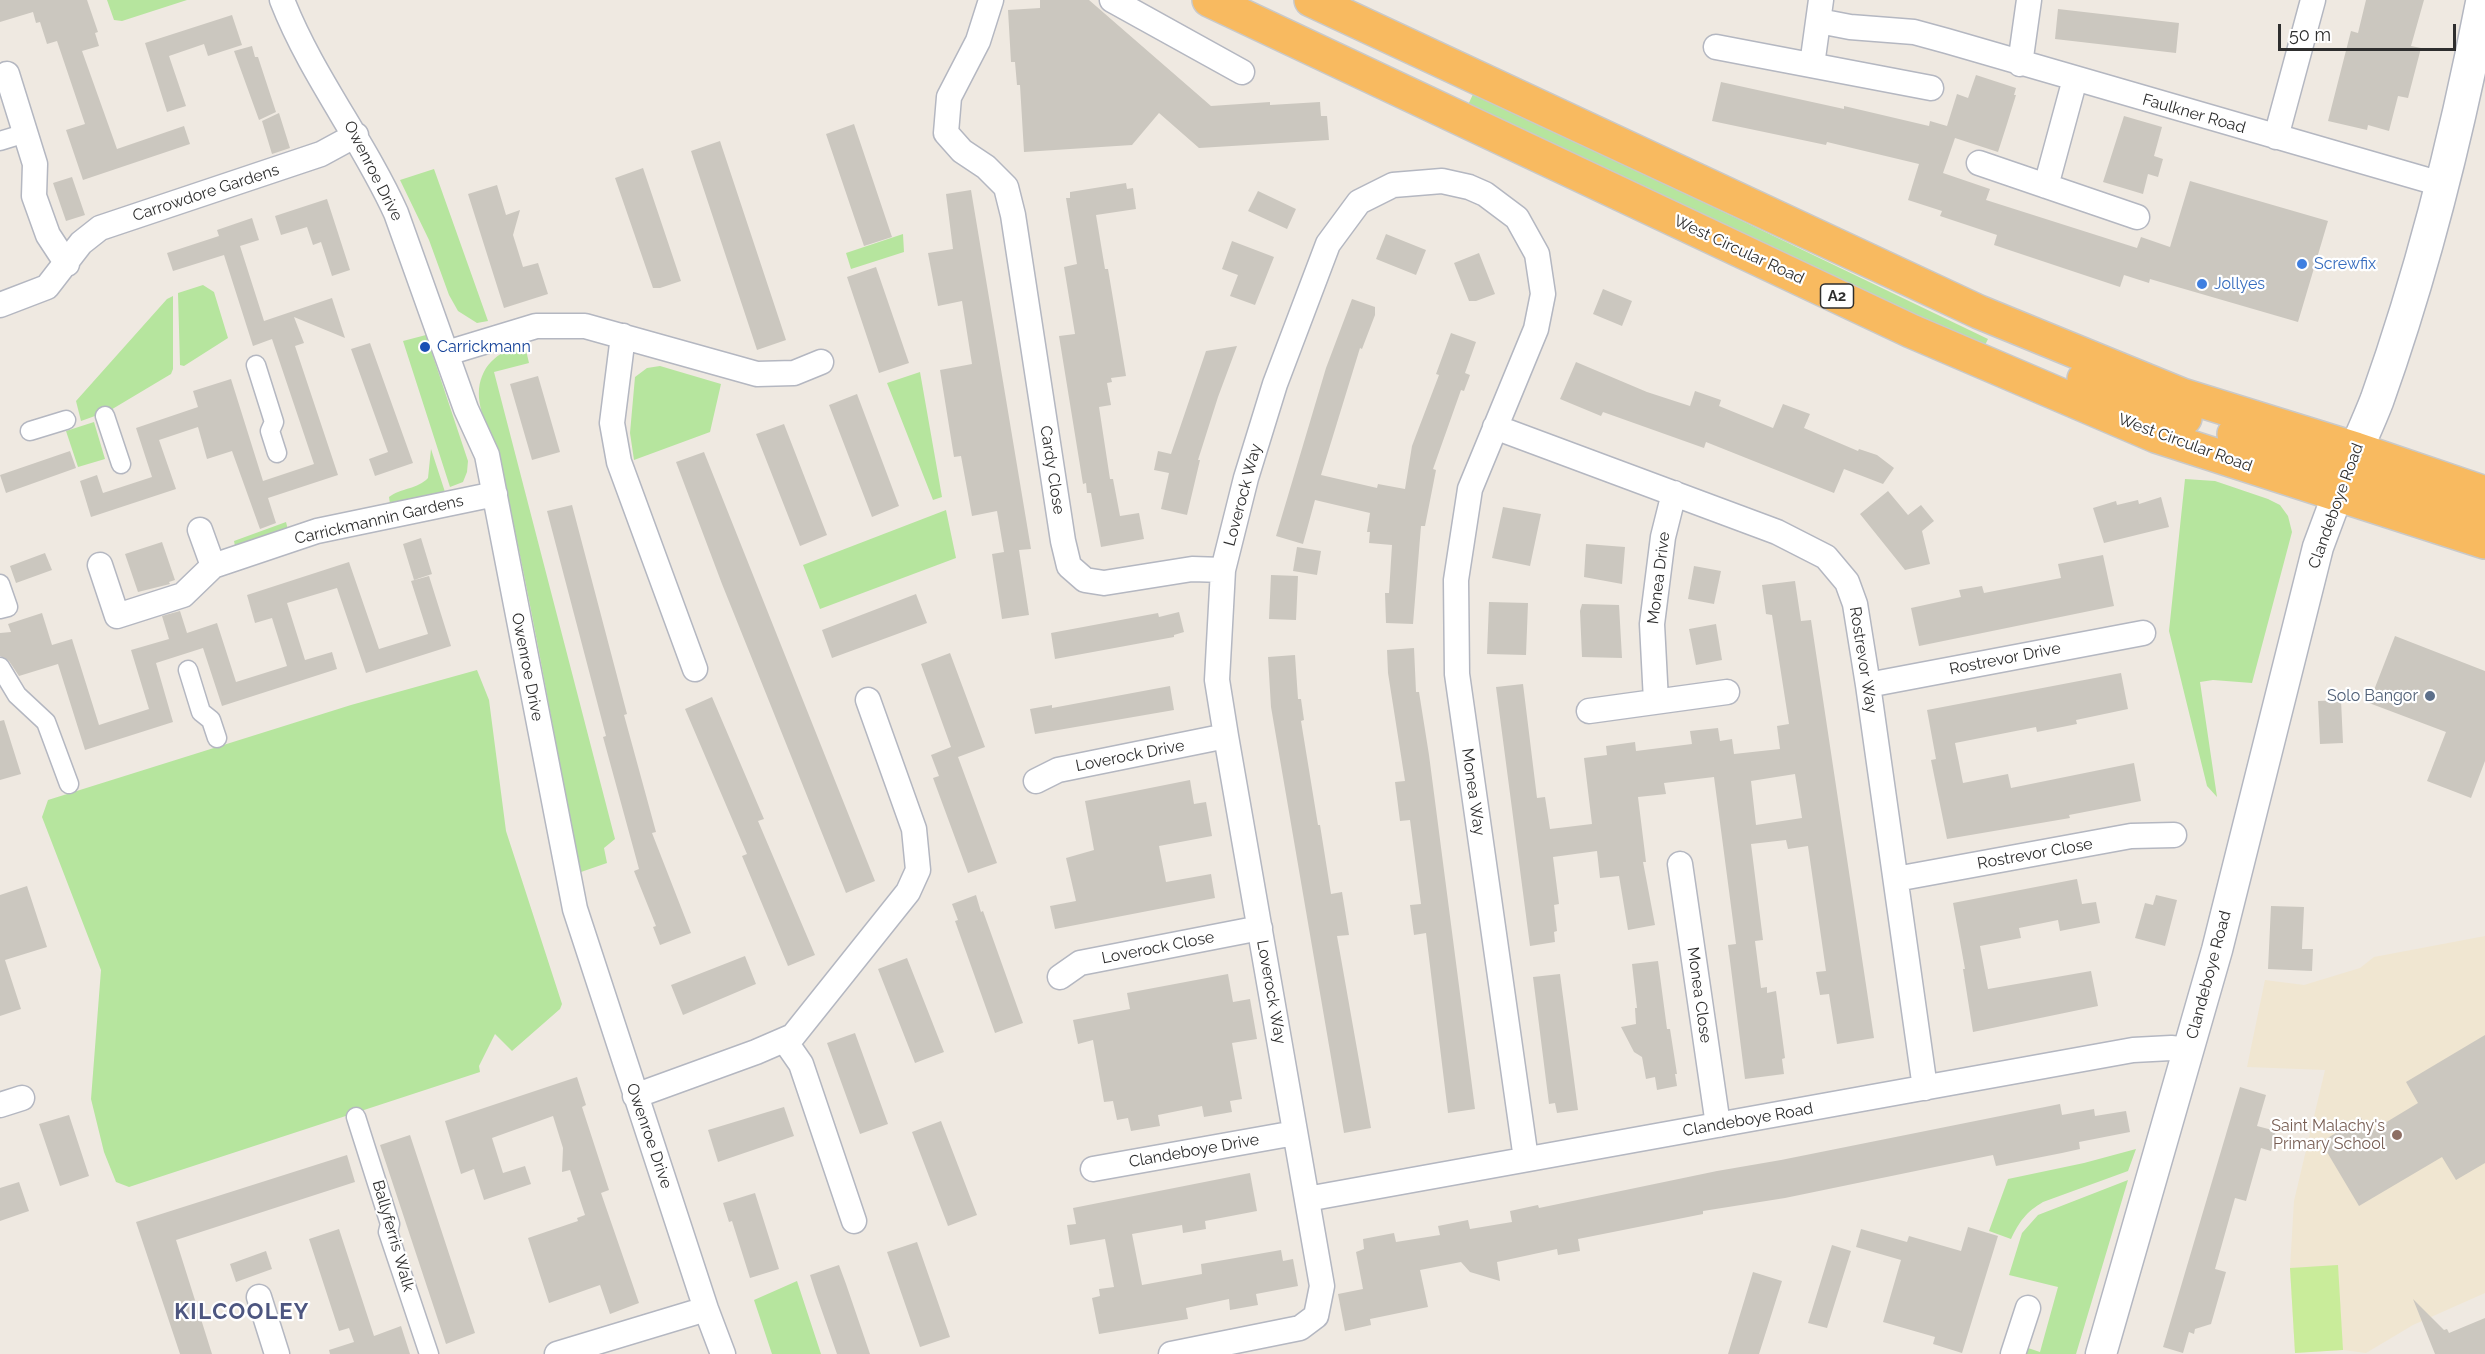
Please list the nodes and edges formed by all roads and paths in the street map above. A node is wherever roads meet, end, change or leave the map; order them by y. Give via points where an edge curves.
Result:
1 (282, 0) edge
2 (991, 0) edge
3 (1112, 0) edge
4 (1209, 0) edge
5 (1311, 0) edge
6 (2029, 0) edge
7 (2313, 0) edge
8 (2483, 0) edge
9 (1820, 11) edge
10 (1716, 47) dead end
11 (2020, 64) junction
12 (1812, 65) junction
13 (1242, 72) dead end
14 (7, 74) dead end
15 (2075, 79) junction
16 (1931, 88) dead end
17 (26, 133) junction
18 (356, 135) junction
19 (2276, 137) junction
20 (0, 141) edge
21 (1979, 163) dead end
22 (2441, 184) junction
23 (2046, 186) junction
24 (2137, 217) dead end
25 (67, 264) junction
26 (4, 304) edge
27 (623, 336) junction
28 (447, 353) junction
29 (821, 362) dead end
30 (256, 365) dead end
31 (105, 416) dead end
32 (66, 420) dead end
33 (1495, 427) junction
34 (30, 431) dead end
35 (277, 453) dead end
36 (121, 464) dead end
37 (2347, 472) junction
38 (1674, 492) junction
39 (2485, 493) edge
40 (495, 494) junction
41 (2485, 518) edge
42 (200, 530) dead end
43 (2485, 542) edge
44 (100, 566) dead end
45 (213, 566) junction
46 (1223, 570) junction
47 (0, 584) edge
48 (0, 609) edge
49 (2143, 633) dead end
50 (0, 667) edge
51 (696, 669) dead end
52 (188, 670) dead end
53 (1868, 685) junction
54 (1727, 692) dead end
55 (868, 700) dead end
56 (1656, 701) junction
57 (1590, 711) dead end
58 (1226, 736) junction
59 (217, 738) dead end
60 (1035, 781) dead end
61 (69, 784) dead end
62 (2174, 836) dead end
63 (1680, 864) dead end
64 (1896, 879) junction
65 (1260, 928) junction
66 (1060, 977) dead end
67 (785, 1041) junction
68 (2189, 1050) junction
69 (1925, 1088) junction
70 (635, 1096) junction
71 (356, 1117) dead end
72 (1718, 1125) junction
73 (1295, 1133) junction
74 (1526, 1160) junction
75 (1093, 1169) dead end
76 (1307, 1198) junction
77 (854, 1221) dead end
78 (259, 1297) dead end
79 (2028, 1308) dead end
80 (706, 1309) junction
81 (277, 1354) edge
82 (429, 1354) edge
83 (557, 1354) edge
84 (723, 1354) edge
85 (1171, 1354) edge
86 (2013, 1354) edge
87 (2101, 1354) edge

1 - 18 street, Owenroe Drive via 295,32
2 - 46 street, Cardy Close via 978,41 949,97 946,133 1006,187 1069,566 1085,580 1104,583 1192,570
3 - 13 street
4 - 37 highway, West Circular Road / A2 via 1911,331 2156,436
5 - 37 highway, West Circular Road / A2 via 1979,312 2182,395
6 - 11 street
7 - 19 street
8 - 22 main road, Clandeboye Road
9 - 11 street, Faulkner Road via 1850,27 1914,32
9 - 12 street
10 - 12 street
11 - 15 street, Faulkner Road
12 - 16 street
14 - 17 street
15 - 19 street, Faulkner Road
15 - 23 street
17 - 20 street
17 - 25 street via 35,164 34,196 48,235
18 - 25 street, Carrowdore Gardens via 310,158 100,228 81,243
18 - 28 street, Owenroe Drive via 396,213
19 - 22 street, Faulkner Road
21 - 23 street
22 - 37 main road, Clandeboye Road via 2380,391
23 - 24 street
25 - 26 street, Carrowdore Gardens via 47,287
27 - 28 street via 585,326 536,326
27 - 29 street via 757,374 794,373
27 - 51 street via 612,423 619,462
28 - 40 street, Owenroe Drive via 487,455
30 - 35 street via 274,422 270,431
31 - 36 street
32 - 34 street
33 - 38 street, Rostrevor Way
33 - 46 street, Loverock Way via 1536,329 1543,294 1537,254 1517,219 1485,194 1442,181 1393,185 1359,202 1328,244 1275,384
33 - 74 street, Monea Way via 1470,489 1456,580 1457,674
37 - 39 highway, West Circular Road / A2
37 - 41 highway
37 - 43 highway, West Circular Road / A2
37 - 68 street, Clandeboye Road via 2318,547
38 - 53 street, Rostrevor Way via 1777,532 1827,557 1847,582 1855,604
38 - 56 street, Monea Drive via 1663,537 1652,624
40 - 45 street, Carrickmannin Gardens via 317,531
40 - 70 street, Owenroe Drive via 568,882
42 - 45 street
44 - 45 street, Carrickmannin Gardens via 117,615 183,595
46 - 58 street, Loverock Way via 1217,680
47 - 48 street via 8,607
49 - 53 street, Rostrevor Drive
50 - 61 street via 17,695 46,722
52 - 59 street via 201,712 211,720
53 - 64 street, Rostrevor Way
54 - 56 street
55 - 67 street via 914,829 918,870 908,892 806,1021
56 - 57 street
58 - 60 street, Loverock Drive via 1059,770
58 - 65 street, Loverock Way
62 - 64 street, Rostrevor Close via 2132,836
63 - 72 street, Monea Close
64 - 69 street, Rostrevor Way
65 - 66 street, Loverock Close via 1080,963
65 - 73 street, Loverock Way
67 - 70 street
67 - 77 street via 801,1064
68 - 69 street, Clandeboye Road via 2133,1050
68 - 87 street, Clandeboye Road
69 - 72 street, Clandeboye Road
70 - 80 street, Owenroe Drive
71 - 82 street, Ballyferris Walk via 390,1224 388,1232
72 - 74 street, Clandeboye Road
73 - 75 street, Clandeboye Drive
73 - 76 street, Loverock Way
74 - 76 street, Clandeboye Road
76 - 85 street, Loverock Way via 1322,1286 1316,1316 1299,1328
78 - 81 street
79 - 86 street
80 - 83 street
80 - 84 street, Owenroe Drive

